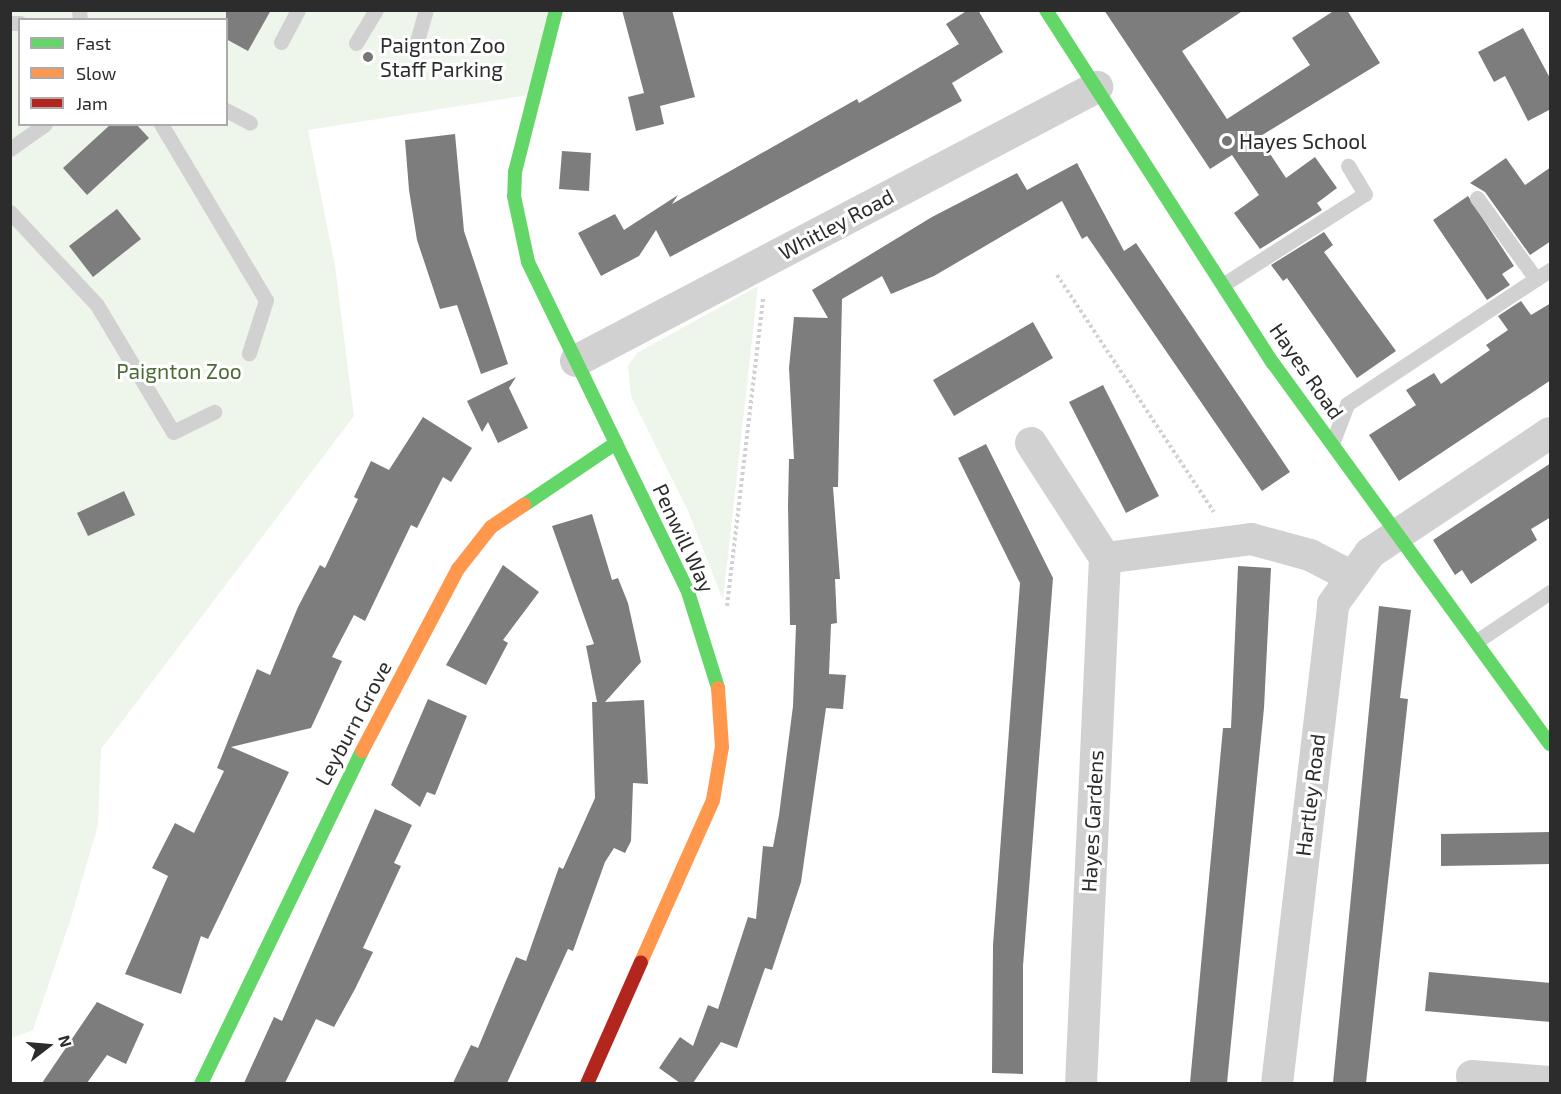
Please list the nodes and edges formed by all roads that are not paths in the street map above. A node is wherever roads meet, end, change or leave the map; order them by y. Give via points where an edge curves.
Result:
1 (298, 10) edge
2 (376, 10) edge
3 (426, 10) edge
4 (556, 10) edge
5 (1046, 10) edge
6 (417, 41) dead end
7 (281, 42) dead end
8 (357, 43) dead end
9 (1097, 87) junction
10 (228, 111) edge
11 (250, 123) dead end
12 (42, 126) edge
13 (162, 126) edge
14 (10, 149) edge
15 (1348, 166) dead end
16 (1477, 198) dead end
17 (10, 212) edge
18 (1551, 270) edge
19 (1536, 279) junction
20 (1224, 284) junction
21 (249, 353) dead end
22 (576, 361) junction
23 (214, 412) dead end
24 (1551, 433) edge
25 (1031, 442) dead end
26 (616, 444) junction
27 (1332, 444) junction
28 (1397, 532) junction
29 (1105, 558) junction
30 (1352, 577) junction
31 (1551, 592) edge
32 (1477, 641) junction
33 (1550, 743) edge
34 (1472, 1076) dead end
35 (1551, 1082) edge
36 (201, 1083) edge
37 (586, 1083) edge
38 (1081, 1083) edge
39 (1277, 1083) edge

1 - 7 lane
2 - 8 lane
3 - 6 lane
4 - 22 street, Penwill Way via 514,196 528,262
5 - 9 street, Hayes Road
9 - 20 street, Hayes Road
9 - 22 street, Whitley Road
10 - 11 lane
12 - 14 lane
13 - 21 lane via 266,300
15 - 20 lane via 1365,194
16 - 19 lane
17 - 23 lane via 97,305 172,432
18 - 19 lane
19 - 27 lane via 1347,404
20 - 27 street, Hayes Road
22 - 26 street, Penwill Way
24 - 28 street, Hartley Road
25 - 29 street
26 - 36 street, Leyburn Grove via 491,527 458,569 307,857
26 - 37 street, Penwill Way via 702,628 722,699 713,800
27 - 28 street, Hayes Road
28 - 30 street, Hartley Road via 1370,553
28 - 32 street, Hayes Road
29 - 30 street via 1251,539 1310,555
29 - 38 street, Hayes Gardens
30 - 39 street, Hartley Road via 1334,604
31 - 32 lane
32 - 33 street, Hayes Road
34 - 35 street

